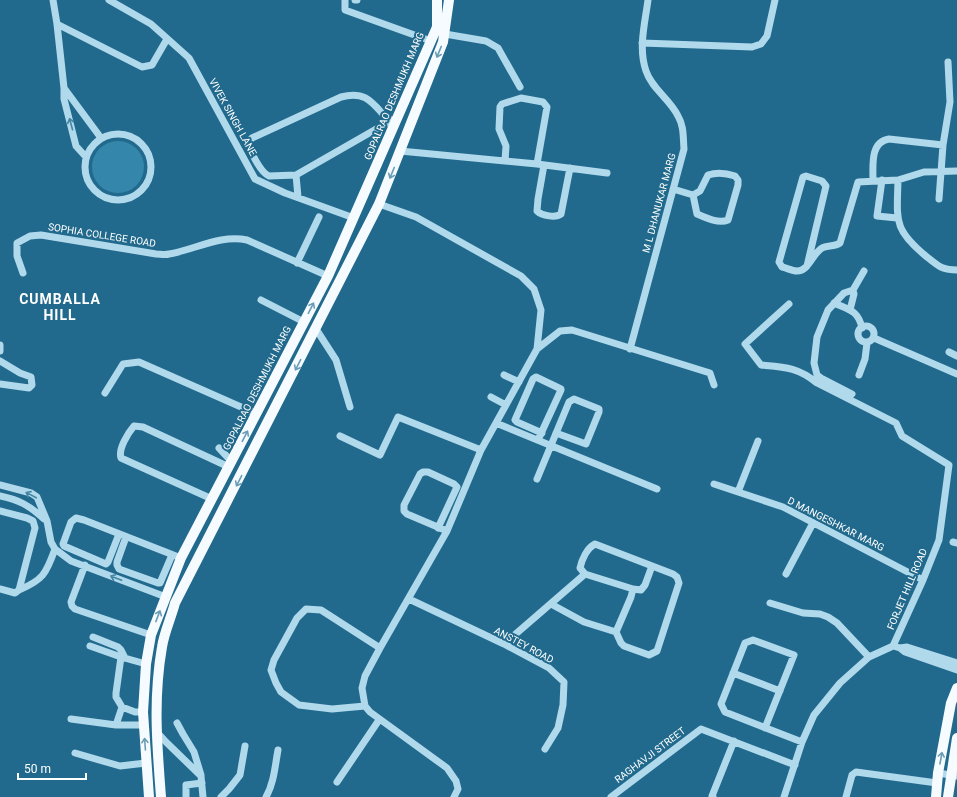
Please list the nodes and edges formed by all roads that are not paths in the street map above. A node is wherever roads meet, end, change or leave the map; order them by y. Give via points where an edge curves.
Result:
1 (53, 0) edge
2 (109, 0) edge
3 (345, 0) edge
4 (437, 0) edge
5 (449, 0) edge
6 (648, 0) edge
7 (775, 0) edge
8 (57, 24) junction
9 (445, 34) junction
10 (167, 39) junction
11 (431, 41) junction
12 (642, 43) junction
13 (948, 62) dead end
14 (949, 70) junction
15 (957, 70) edge
16 (520, 87) dead end
17 (64, 88) junction
18 (393, 121) junction
19 (101, 138) junction
20 (943, 145) junction
21 (400, 152) junction
22 (86, 157) junction
23 (504, 161) junction
24 (541, 165) junction
25 (570, 168) junction
26 (940, 170) junction
27 (957, 171) edge
28 (607, 173) dead end
29 (296, 175) junction
30 (882, 180) junction
31 (898, 180) junction
32 (873, 181) junction
33 (673, 189) junction
34 (693, 195) junction
35 (298, 197) junction
36 (939, 199) dead end
37 (379, 204) junction
38 (319, 217) dead end
39 (354, 218) junction
40 (897, 218) junction
41 (297, 263) junction
42 (807, 266) junction
43 (957, 270) edge
44 (864, 271) dead end
45 (23, 273) dead end
46 (328, 276) junction
47 (853, 290) junction
48 (261, 300) dead end
49 (834, 303) junction
50 (788, 304) dead end
51 (850, 310) junction
52 (304, 322) junction
53 (862, 328) junction
54 (316, 329) junction
55 (874, 338) junction
56 (867, 342) junction
57 (0, 345) edge
58 (537, 349) junction
59 (630, 349) junction
60 (0, 351) edge
61 (949, 352) dead end
62 (957, 356) edge
63 (0, 361) edge
64 (956, 372) edge
65 (504, 375) dead end
66 (859, 375) dead end
67 (520, 379) junction
68 (532, 381) junction
69 (0, 384) edge
70 (714, 385) dead end
71 (105, 393) dead end
72 (852, 394) dead end
73 (491, 397) dead end
74 (350, 407) dead end
75 (504, 408) junction
76 (257, 414) junction
77 (516, 416) junction
78 (496, 423) junction
79 (556, 433) junction
80 (340, 436) dead end
81 (540, 437) junction
82 (758, 441) dead end
83 (550, 445) junction
84 (219, 448) dead end
85 (481, 450) junction
86 (231, 465) junction
87 (537, 479) dead end
88 (714, 484) dead end
89 (0, 485) edge
90 (657, 489) dead end
91 (738, 492) junction
92 (0, 496) edge
93 (458, 496) junction
94 (212, 499) junction
95 (0, 511) edge
96 (47, 521) junction
97 (813, 522) junction
98 (438, 528) junction
99 (447, 532) junction
100 (123, 535) junction
101 (55, 549) junction
102 (177, 557) junction
103 (85, 565) junction
104 (652, 566) junction
105 (585, 574) junction
106 (786, 574) dead end
107 (923, 580) junction
108 (633, 589) junction
109 (0, 590) edge
110 (19, 590) junction
111 (166, 597) junction
112 (409, 599) junction
113 (770, 603) dead end
114 (551, 604) junction
115 (616, 632) junction
116 (151, 635) junction
117 (93, 637) dead end
118 (504, 644) junction
119 (90, 646) dead end
120 (896, 647) junction
121 (380, 648) junction
122 (915, 653) junction
123 (123, 657) junction
124 (869, 657) junction
125 (957, 663) edge
126 (146, 664) junction
127 (957, 670) edge
128 (733, 673) junction
129 (957, 688) edge
130 (780, 691) junction
131 (365, 706) junction
132 (122, 707) junction
133 (143, 712) junction
134 (71, 720) dead end
135 (379, 720) junction
136 (177, 723) dead end
137 (116, 725) junction
138 (143, 725) junction
139 (765, 728) junction
140 (156, 730) junction
141 (957, 738) edge
142 (734, 742) junction
143 (802, 742) junction
144 (245, 746) dead end
145 (545, 748) dead end
146 (278, 750) dead end
147 (75, 752) dead end
148 (146, 763) junction
149 (795, 765) junction
150 (954, 775) edge
151 (937, 778) junction
152 (201, 780) junction
153 (337, 782) dead end
154 (186, 796) dead end
155 (149, 797) edge
156 (161, 797) edge
157 (203, 797) edge
158 (221, 797) edge
159 (266, 797) edge
160 (454, 797) edge
161 (611, 797) edge
162 (713, 797) edge
163 (784, 797) edge
164 (846, 797) edge
165 (936, 797) edge
166 (948, 797) edge

1 - 8 street
2 - 10 street, VIVEK SINGH LANE via 151,24
3 - 11 street via 345,10
4 - 11 main road, GOPALRAO DESHMUKH MARG via 437,27
5 - 9 main road
6 - 12 street, M L DHANUKAR MARG
7 - 12 street via 767,36 761,44 752,46
8 - 10 street via 142,67 152,65
8 - 17 street
9 - 16 street via 486,41 498,48
9 -> 21 main road
10 - 35 street, VIVEK SINGH LANE via 189,58 255,179
11 - 18 main road, GOPALRAO DESHMUKH MARG
12 - 33 street, M L DHANUKAR MARG via 646,73 678,114 683,126 684,149
13 - 14 street
14 - 15 street
14 - 20 street via 950,102
17 - 19 street
22 -> 17 street via 76,146 64,99
18 - 29 street
18 - 29 street via 366,97 350,94 249,141 262,172 266,175
18 - 39 main road, GOPALRAO DESHMUKH MARG
19 - 22 street
19 - 22 street via 120,134 131,137 147,151 151,161 151,172 141,192 121,200 100,195 87,181
20 - 26 street
20 - 32 street via 883,140 874,152
21 - 23 street
21 -> 37 main road
23 - 24 street
23 - 24 street via 506,146 499,129 500,107 521,98 543,102 547,107
24 - 25 street
24 - 25 street via 537,211 556,217 562,214
25 - 28 street
26 - 27 street
26 - 31 street
26 - 36 street
29 - 35 street
30 - 31 street
30 - 32 street
30 - 40 street via 877,216
31 - 40 street
32 - 42 street via 858,182 840,244 821,248
33 - 34 street
33 - 59 street, M L DHANUKAR MARG
34 - 34 street via 700,191 708,175 725,173 735,176 738,180 728,220 719,222 697,214
35 - 39 street, VIVEK SINGH LANE
37 - 54 main road
37 - 58 street via 416,217 521,276 534,289 541,310
38 - 41 street
39 - 46 main road, GOPALRAO DESHMUKH MARG
40 - 43 street via 911,244 942,268
41 - 45 street, SOPHIA COLLEGE ROAD via 237,238 168,254 156,254 41,235 30,236 17,243 17,256
41 - 46 street, SOPHIA COLLEGE ROAD
42 - 42 street via 796,271 782,267 780,262 802,179 806,176 822,181 826,186
44 - 47 street
52 -> 46 main road, GOPALRAO DESHMUKH MARG
47 - 49 street via 844,293
47 - 51 street
48 - 52 street
49 - 51 street
49 - 72 street via 828,310 818,337 815,370 821,378
50 - 107 street, FORJET HILL ROAD via 745,344 761,366 786,367 807,374 817,383 896,424 902,436 949,465 939,540
51 - 53 street via 860,319
52 - 76 main road, GOPALRAO DESHMUKH MARG
53 - 55 street via 872,328
53 - 56 street via 858,332 859,337
54 - 74 street via 336,360
54 -> 140 main road via 175,603 162,646
55 - 56 street
55 - 64 street
56 - 66 street via 865,359
57 - 60 street
58 - 59 street via 560,331 572,330
58 - 67 street
59 - 70 street via 710,373
61 - 62 street
63 - 69 street via 30,377 32,385 29,388
65 - 67 street
67 - 68 street
67 - 75 street
68 - 77 street
68 - 81 street via 538,377 561,388
71 - 76 street via 123,364 139,362
73 - 75 street
75 - 77 street
75 - 78 street
86 -> 76 main road, GOPALRAO DESHMUKH MARG
77 - 81 street via 516,422
78 - 81 street
78 - 85 street
79 - 79 street via 571,400 599,409 586,444
79 - 83 street
80 - 85 street via 380,455 398,417
81 - 83 street
82 - 91 street
83 - 87 street
83 - 90 street
84 - 86 street
85 - 93 street
86 - 94 main road, GOPALRAO DESHMUKH MARG
86 - 94 street via 143,427 134,426 130,430 120,453 121,458
88 - 91 street, D MANGESHKAR MARG
96 -> 89 street via 37,497
91 - 97 street, D MANGESHKAR MARG via 783,507
92 - 96 street via 18,500
93 - 98 street
93 - 98 street via 454,484 428,472 420,474 404,505 404,511
93 - 99 street
94 - 102 main road, GOPALRAO DESHMUKH MARG
95 - 110 street via 27,518 33,521 35,528
96 - 101 street
97 - 106 street
97 - 107 street, D MANGESHKAR MARG
98 - 99 street
99 - 112 street
100 - 100 street via 76,518 71,522 63,544 106,564
100 - 102 street
100 - 102 street via 117,562 119,568 160,583
101 - 103 street via 71,561
101 - 110 street via 42,577
102 - 111 main road, GOPALRAO DESHMUKH MARG
111 -> 103 street
103 - 116 street via 71,602 72,606
104 - 105 street via 596,544 590,547 581,562 580,568
104 - 108 street via 641,590
104 - 115 street via 673,574 679,583 657,651 649,655 624,646
105 - 108 street
105 - 114 street
107 - 120 street, FORJET HILL ROAD
108 - 115 street
109 - 110 street via 15,593
116 -> 111 main road, GOPALRAO DESHMUKH MARG
112 - 118 street, ANSTEY ROAD
112 - 121 street
113 - 124 street via 828,617
114 - 115 street via 584,622
114 - 118 street
116 - 126 main road, GOPALRAO DESHMUKH MARG
117 - 123 street via 118,647
118 - 145 street, ANSTEY ROAD via 549,668 564,682 558,728
119 - 123 street
120 - 122 street via 906,647
120 - 124 street
121 - 131 street via 365,676 362,688
121 - 131 street via 321,610 306,609 297,618 271,670 281,692 299,705 332,709
122 - 125 street
122 - 127 street
123 - 126 street
123 - 132 street via 116,693
124 - 143 street via 840,683 814,715
126 - 133 main road, GOPALRAO DESHMUKH MARG
128 - 130 street
128 - 130 street via 745,643 753,640 794,655
128 - 139 street via 721,704 725,712
151 -> 129 main road via 951,703
130 - 139 street
131 - 135 street
132 - 133 street
132 - 137 street
133 - 138 main road, GOPALRAO DESHMUKH MARG
134 - 137 street
135 - 153 street
135 - 160 street via 447,768 458,789
136 - 152 street via 194,752
137 - 138 street
148 -> 138 main road, GOPALRAO DESHMUKH MARG
139 - 143 street
140 - 152 street
140 - 156 main road
141 - 150 main road
142 - 149 street
142 - 161 street, RAGHAVJI STREET via 701,729
142 - 162 street
143 - 149 street
144 - 158 street via 240,775
146 - 159 street via 270,791
147 - 148 street via 120,766
148 - 155 main road, GOPALRAO DESHMUKH MARG
149 - 163 street
150 - 151 street
150 - 166 main road
151 - 164 street via 856,772 852,775
151 - 165 main road
152 - 154 street via 186,785
152 - 157 street

